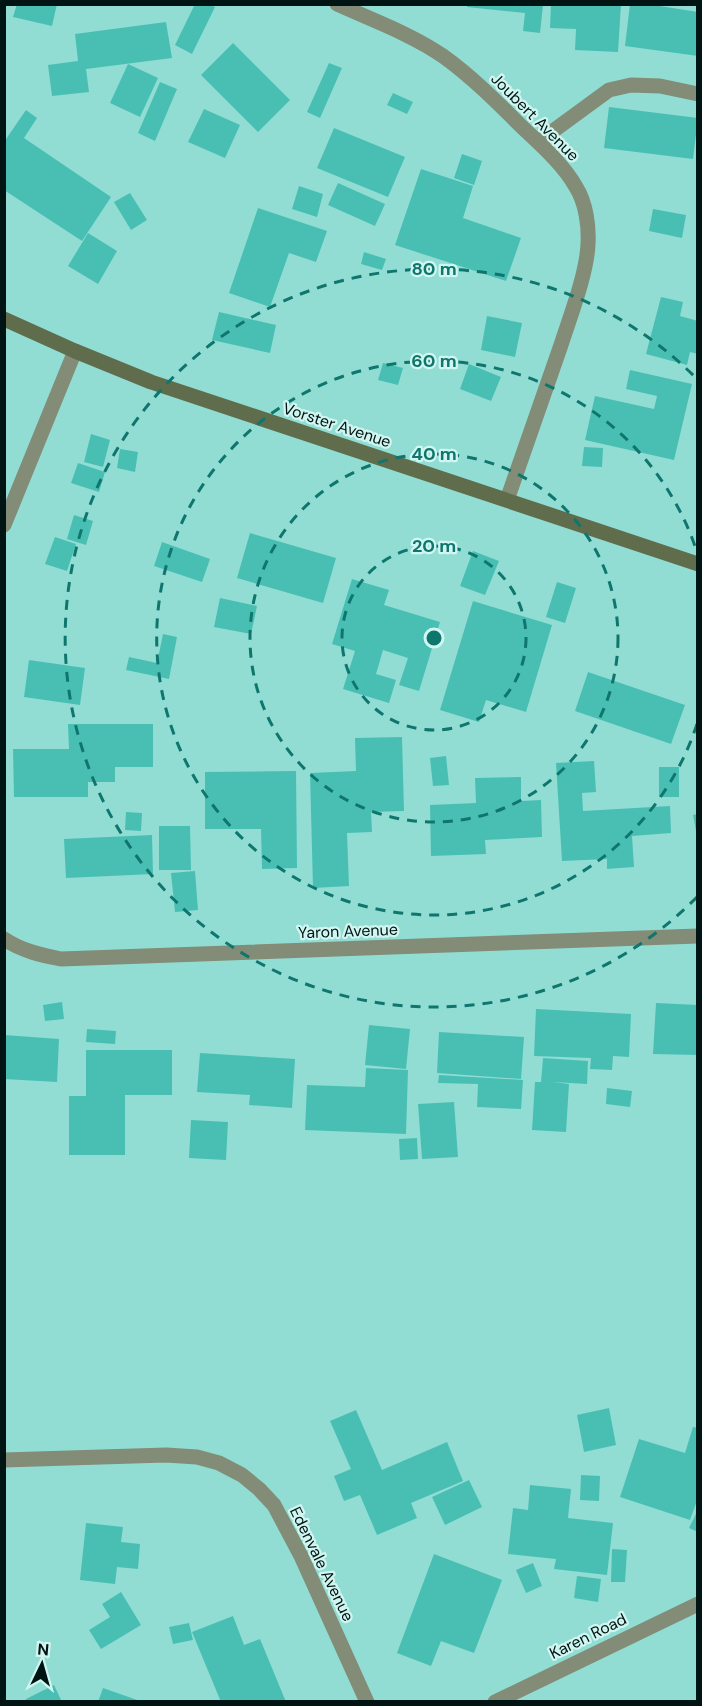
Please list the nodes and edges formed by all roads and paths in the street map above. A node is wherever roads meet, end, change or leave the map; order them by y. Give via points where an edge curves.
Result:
1 (337, 4) edge
2 (698, 94) edge
3 (538, 142) junction
4 (4, 319) edge
5 (75, 351) junction
6 (507, 500) junction
7 (4, 525) edge
8 (698, 564) edge
9 (698, 936) edge
10 (4, 939) edge
11 (4, 1460) edge
12 (698, 1604) edge
13 (367, 1701) edge
14 (495, 1701) edge

1 - 3 street, Joubert Avenue via 443,56
2 - 3 street via 660,86 631,85 609,90
3 - 6 street, Joubert Avenue via 577,187 584,205 588,246 570,318
4 - 5 main road, Vorster Avenue
5 - 6 main road, Vorster Avenue via 151,382
5 - 7 street
6 - 8 main road, Vorster Avenue
9 - 10 street, Yaron Avenue via 61,959 14,946
11 - 13 street, Edenvale Avenue via 166,1455 197,1457 242,1475 279,1515
12 - 14 street, Karen Road

